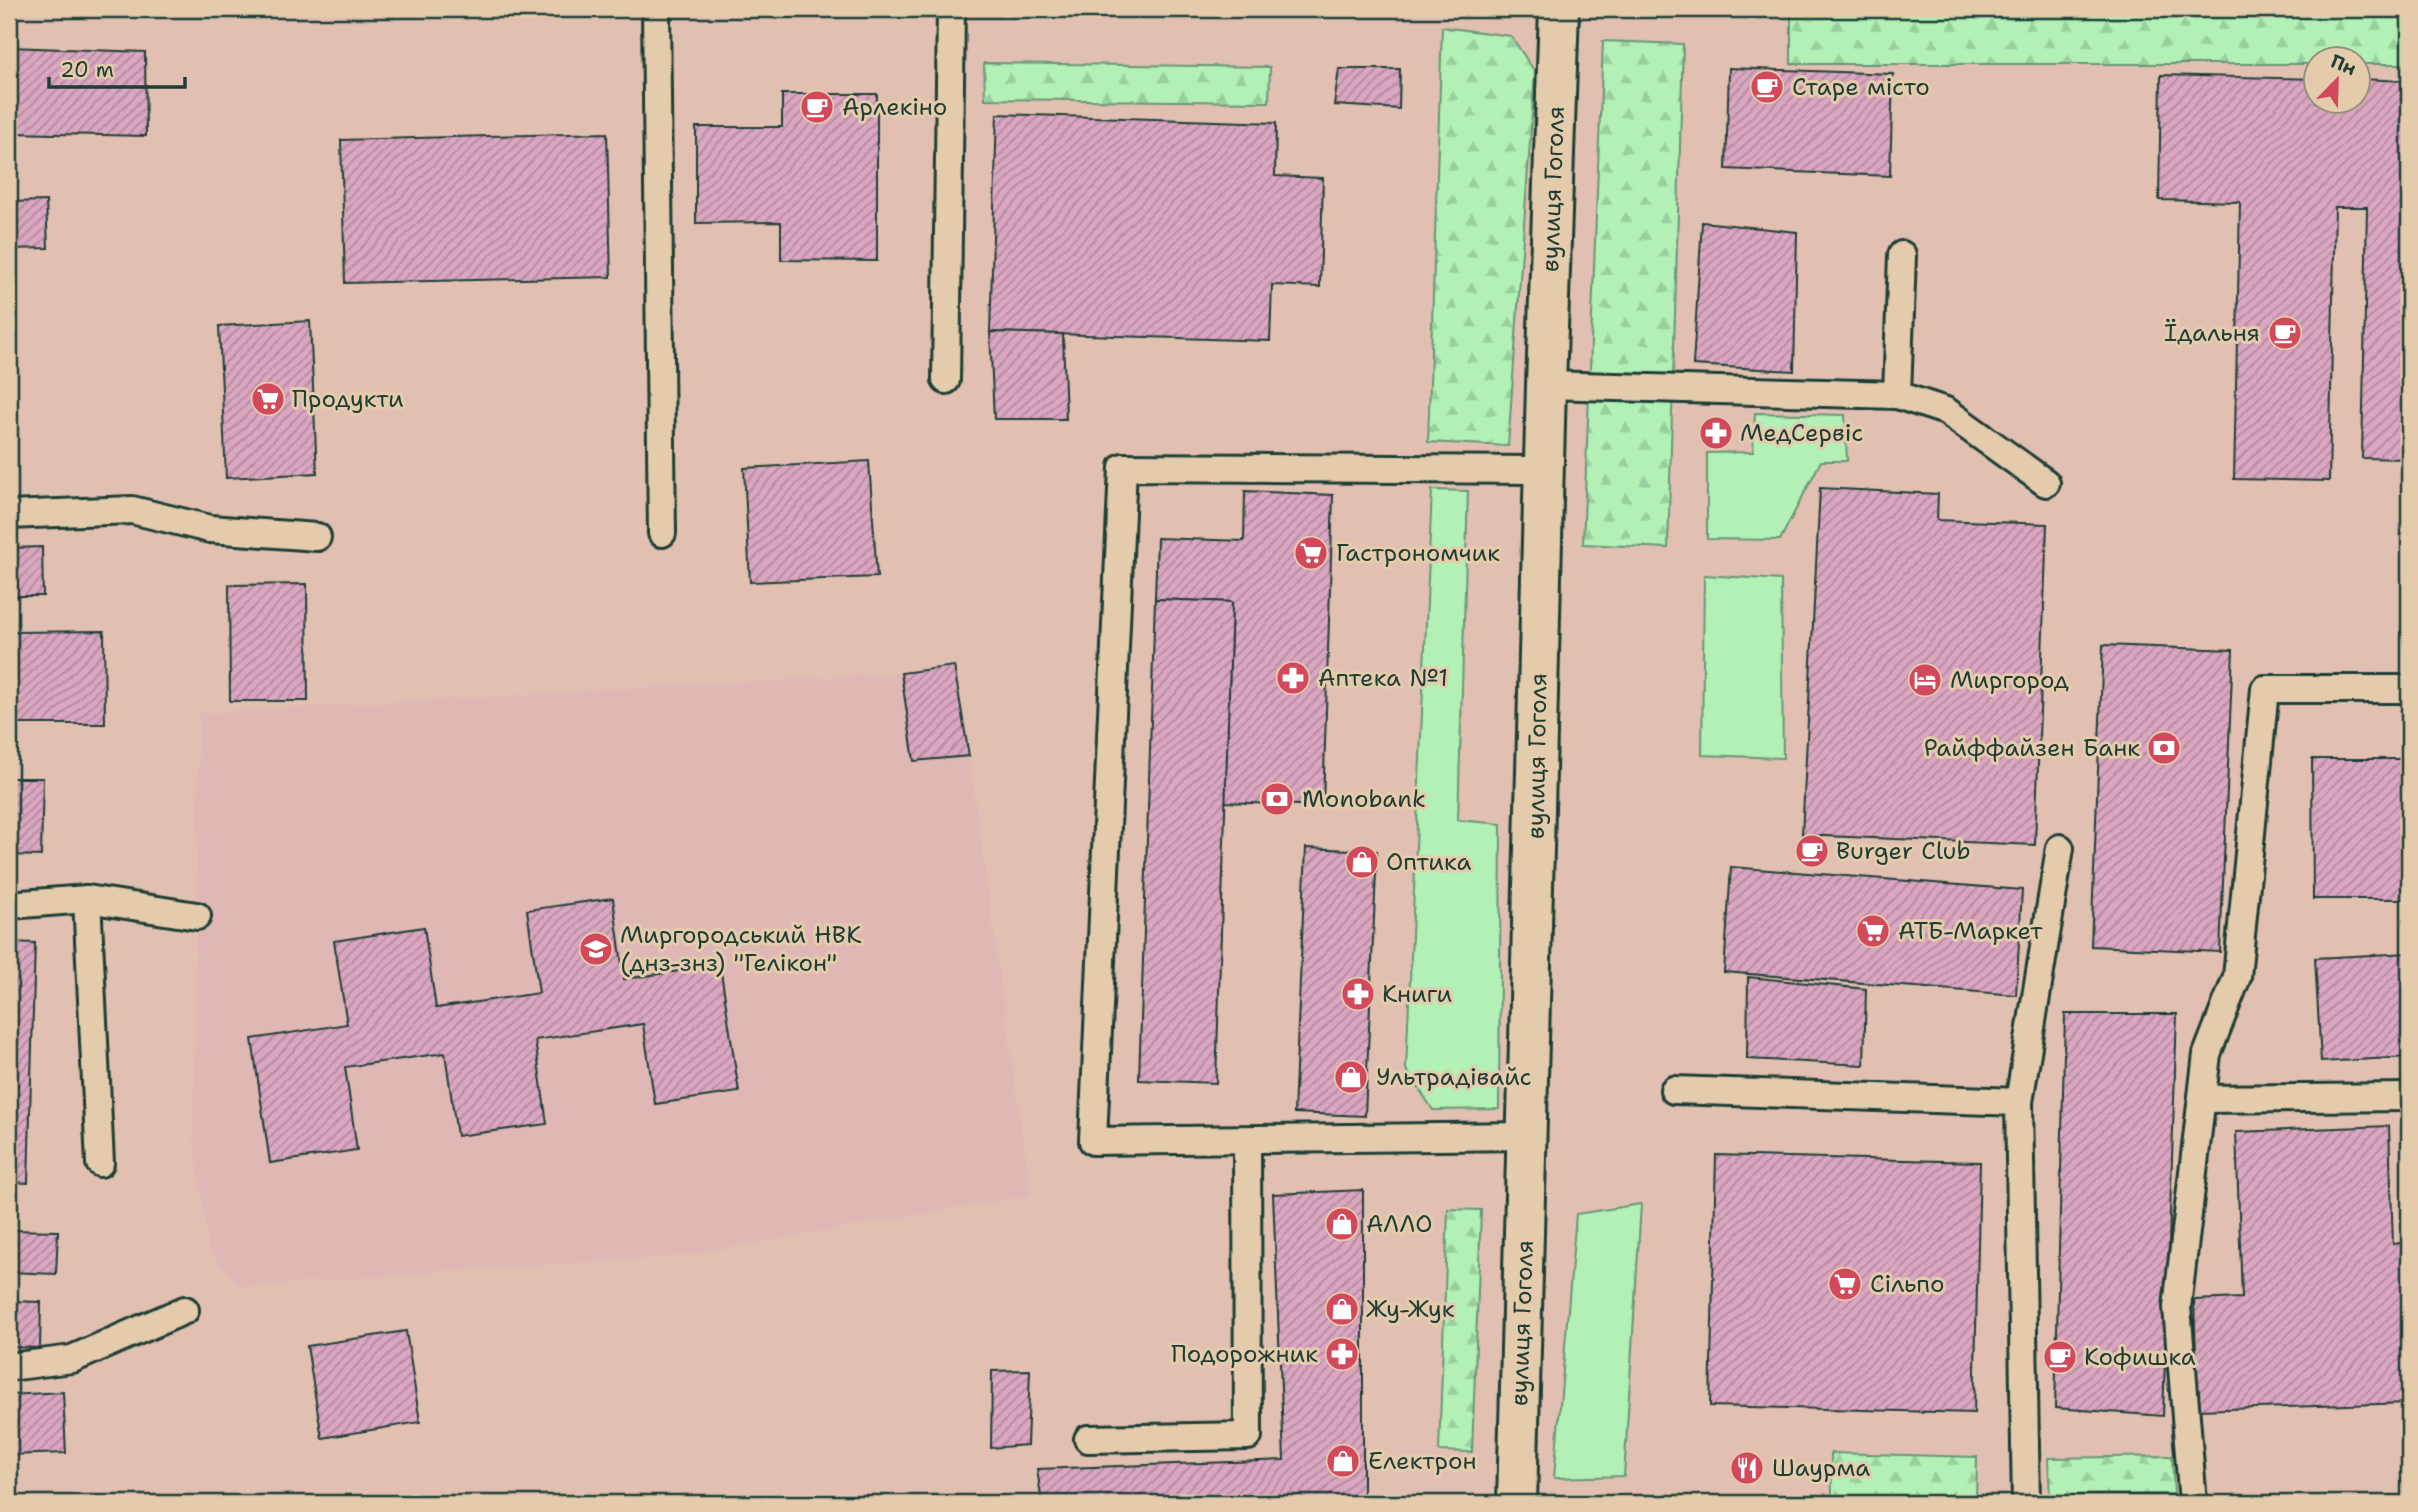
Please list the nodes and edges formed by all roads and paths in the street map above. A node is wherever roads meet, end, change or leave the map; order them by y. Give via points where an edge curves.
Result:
1 (656, 9) edge
2 (951, 9) edge
3 (1559, 9) edge
4 (1902, 255) dead end
5 (946, 380) dead end
6 (1546, 385) junction
7 (1896, 395) junction
8 (1544, 470) junction
9 (2046, 483) dead end
10 (9, 515) edge
11 (662, 533) dead end
12 (317, 537) dead end
13 (2409, 689) edge
14 (2060, 848) dead end
15 (87, 899) junction
16 (9, 905) edge
17 (197, 916) dead end
18 (1674, 1090) dead end
19 (2409, 1097) edge
20 (2202, 1099) junction
21 (2019, 1102) junction
22 (1527, 1136) junction
23 (1247, 1140) junction
24 (100, 1163) dead end
25 (185, 1310) dead end
26 (9, 1367) edge
27 (1088, 1439) dead end
28 (1517, 1503) edge
29 (2026, 1503) edge
30 (2193, 1503) edge

1 - 11 lane
2 - 5 lane
3 - 6 street, вулиця Гоголя
4 - 7 lane
6 - 7 lane
6 - 8 street, вулиця Гоголя
7 - 9 lane via 1946,411
8 - 22 street, вулиця Гоголя
8 - 23 lane via 1123,467 1093,1141
10 - 12 lane via 132,510 210,528
13 - 20 lane via 2265,689 2237,977 2207,1054
14 - 21 lane
15 - 16 lane
15 - 17 lane
15 - 24 lane
18 - 21 lane
19 - 20 lane
20 - 30 lane via 2177,1307
21 - 29 lane
22 - 23 lane
22 - 28 street, вулиця Гоголя
23 - 27 lane via 1248,1436
25 - 26 lane via 72,1359

